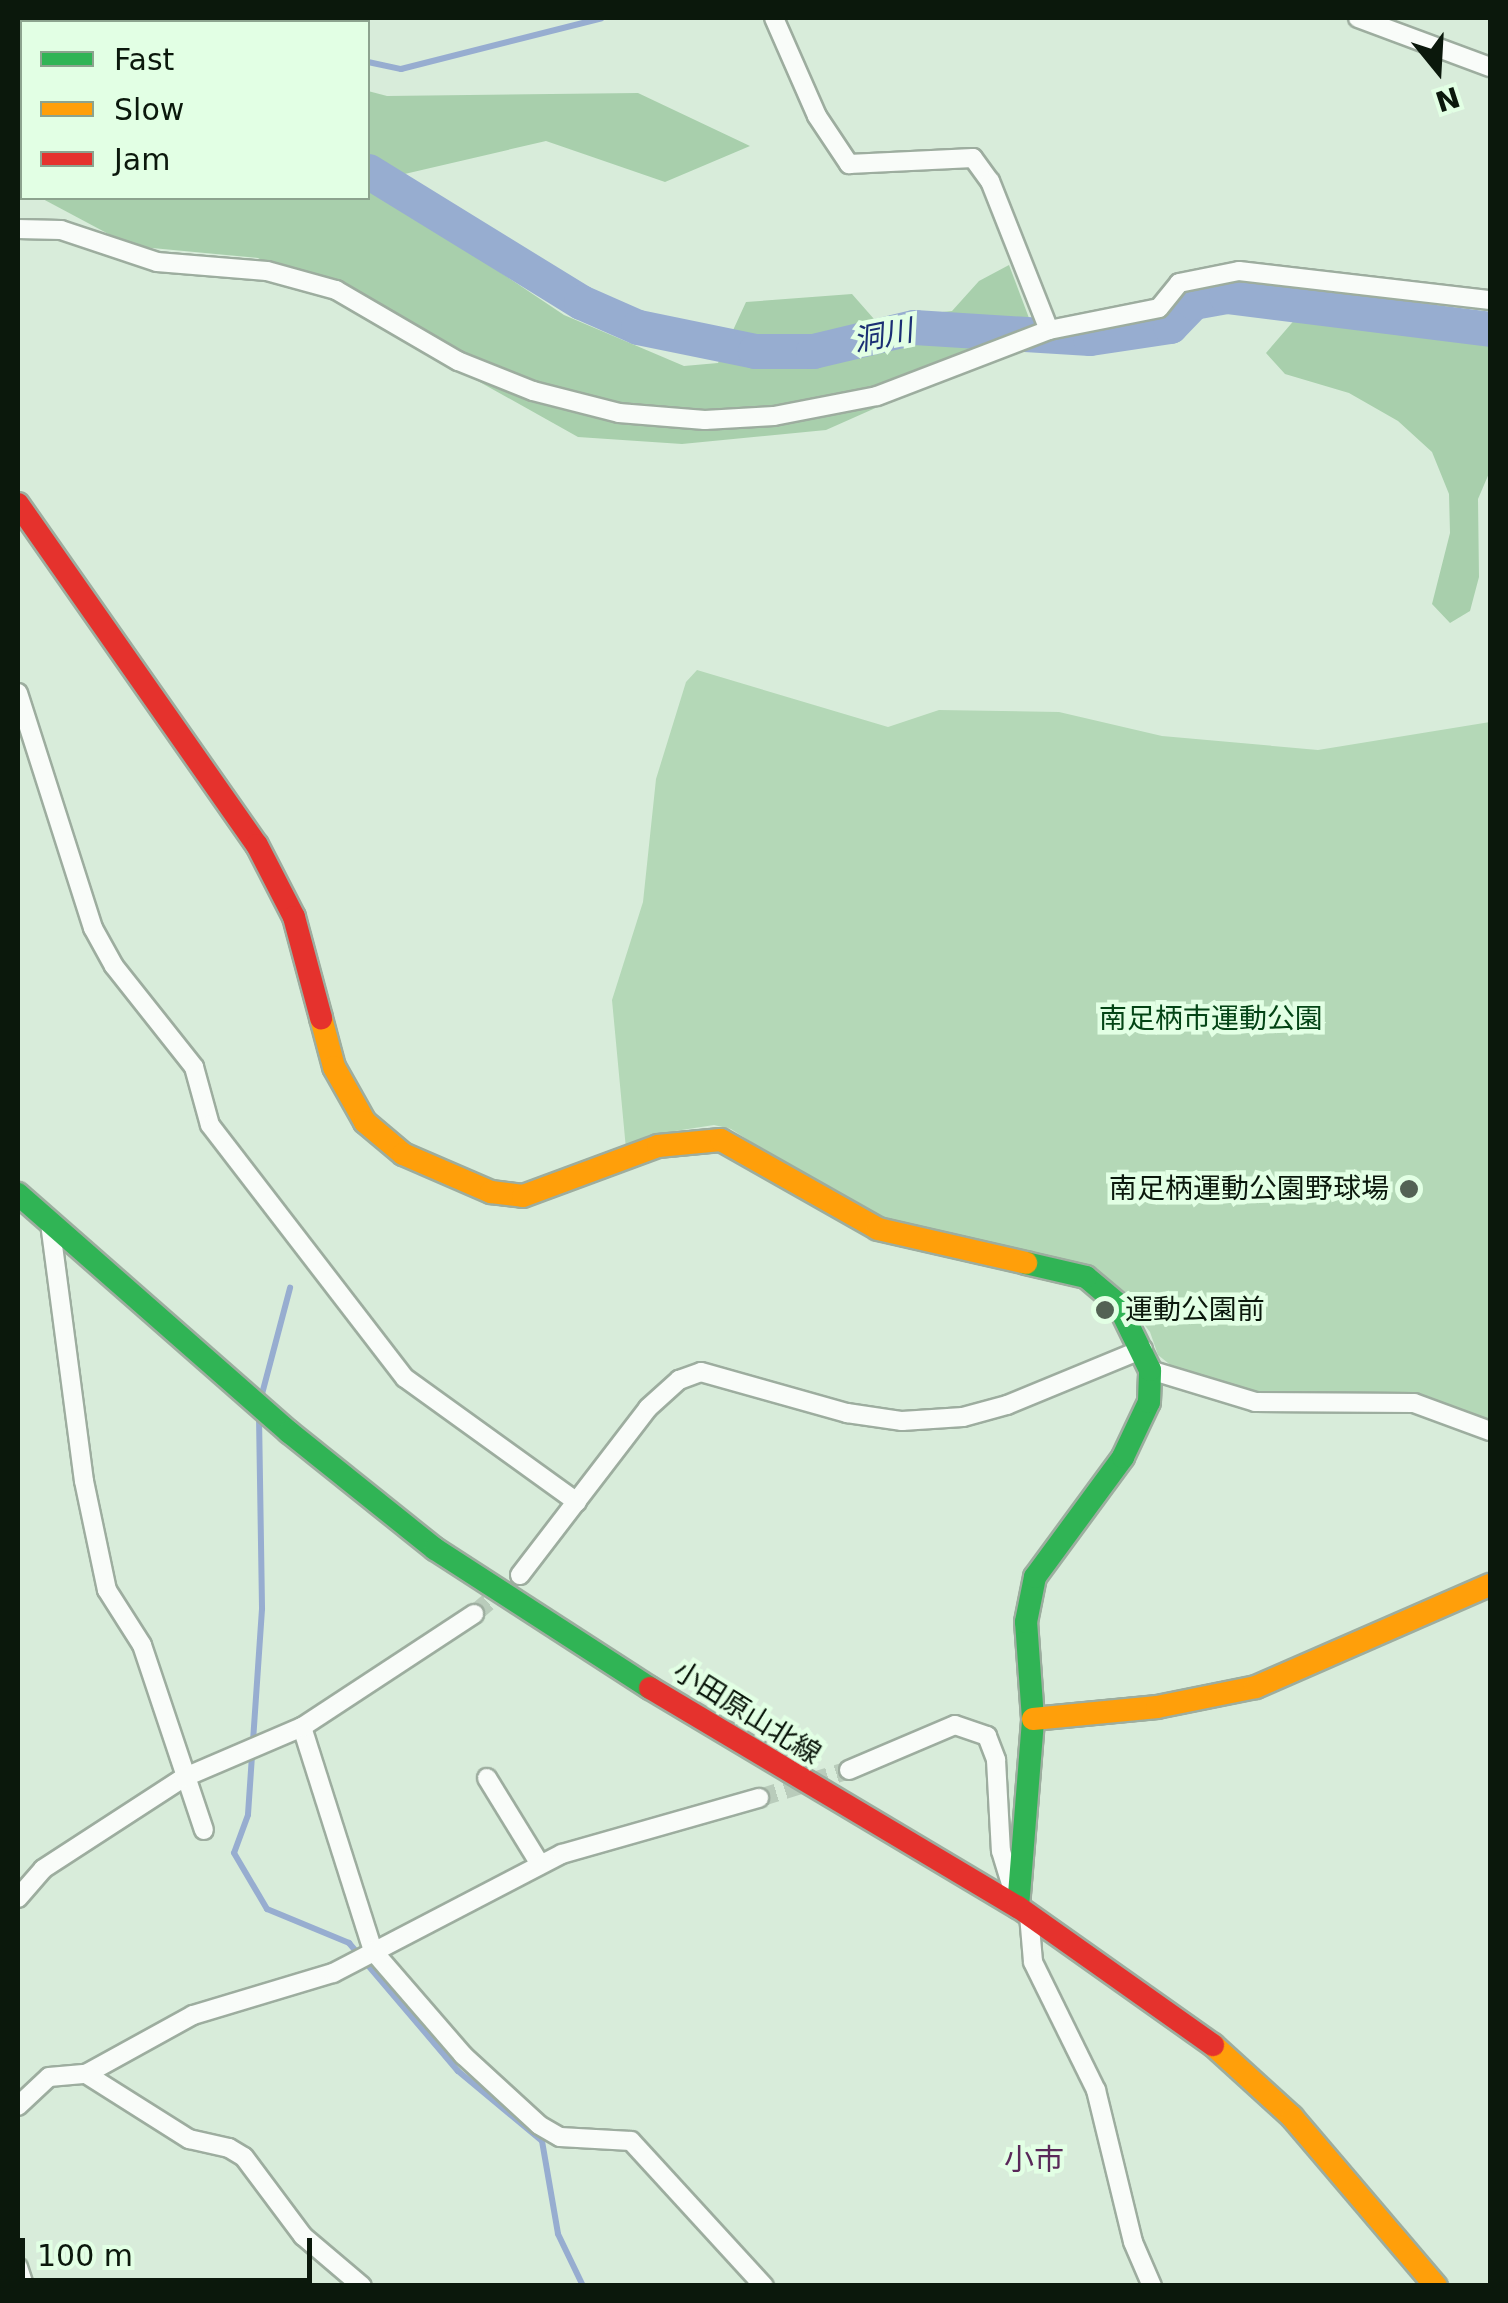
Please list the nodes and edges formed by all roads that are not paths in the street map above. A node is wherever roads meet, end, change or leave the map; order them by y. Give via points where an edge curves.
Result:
1 (774, 18) edge
2 (1358, 18) edge
3 (1490, 67) edge
4 (18, 229) edge
5 (1490, 297) edge
6 (1049, 330) junction
7 (18, 504) edge
8 (18, 693) edge
9 (18, 1194) edge
10 (50, 1223) junction
11 (1146, 1359) junction
12 (1490, 1431) edge
13 (577, 1502) junction
14 (520, 1576) tunnel mouth
15 (1490, 1585) edge
16 (474, 1614) tunnel mouth
17 (1033, 1719) junction
18 (302, 1727) junction
19 (849, 1770) tunnel mouth
20 (183, 1778) junction
21 (487, 1778) dead end
22 (759, 1798) tunnel mouth
23 (204, 1830) dead end
24 (540, 1864) junction
25 (18, 1898) edge
26 (1023, 1911) junction
27 (373, 1951) junction
28 (86, 2074) junction
29 (18, 2106) edge
30 (18, 2267) edge
31 (24, 2286) edge
32 (362, 2286) edge
33 (764, 2286) edge
34 (1152, 2286) edge
35 (1436, 2286) edge

1 - 6 street via 817,116 848,164 972,158 990,182
2 - 3 street
4 - 6 street via 61,230 157,262 268,271 336,290 458,362 619,413 706,420 791,413 877,396
5 - 6 street via 1239,271 1180,283 1159,308
7 - 11 street via 257,845 294,917 334,1067 365,1122 403,1154 491,1192 522,1196 658,1146 721,1140 878,1229 1086,1277 1118,1304
8 - 13 street via 94,928 114,966 194,1067 210,1125 405,1378
9 - 10 street, 小田原山北線
10 - 20 street via 84,1481 106,1590 142,1645
10 - 26 street, 小田原山北線 via 268,1414 488,1584 740,1747
11 - 12 street via 1255,1402 1414,1403
11 - 13 street via 963,1417 902,1421 847,1413 701,1372 680,1380 648,1408
11 - 17 street via 1149,1402 1124,1457 1036,1577 1026,1622
13 - 14 street
15 - 17 street via 1256,1687 1157,1707
16 - 18 street
17 - 26 street
18 - 20 street
18 - 27 street
19 - 26 street via 955,1725 987,1736 996,1760 1001,1851
20 - 23 street
20 - 25 street via 43,1869
21 - 24 street
22 - 24 street
24 - 27 street
26 - 34 street via 1033,1962 1096,2090 1133,2242
26 - 35 street, 小田原山北線 via 1170,2013 1278,2105
27 - 28 street via 334,1973 194,2015
27 - 33 street via 463,2055 538,2125 560,2136 631,2141
28 - 29 street via 49,2077
28 - 32 street via 173,2130 244,2156 302,2236
30 - 31 street

